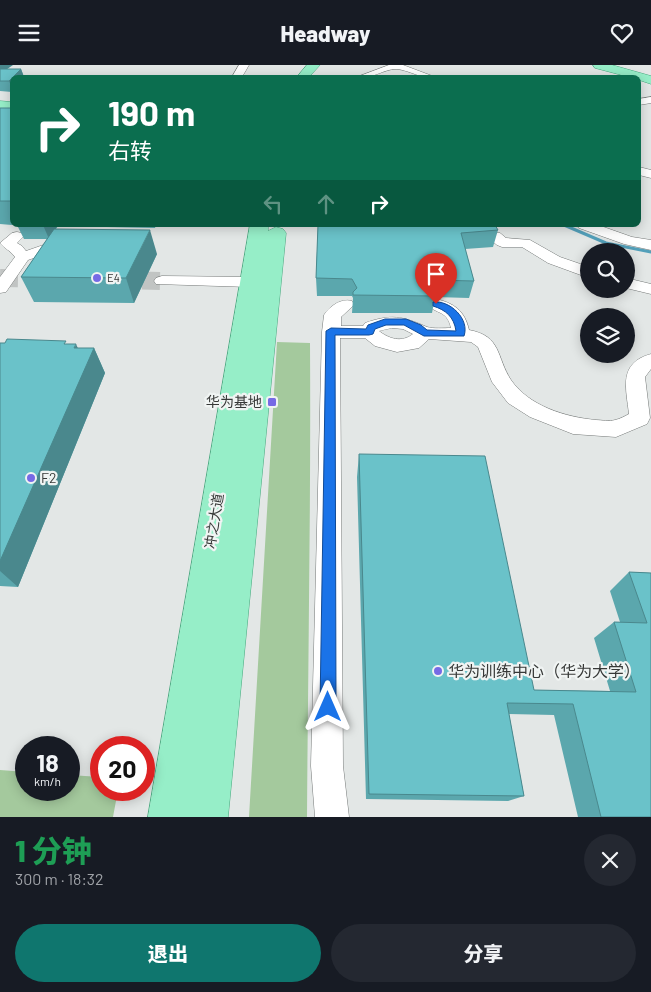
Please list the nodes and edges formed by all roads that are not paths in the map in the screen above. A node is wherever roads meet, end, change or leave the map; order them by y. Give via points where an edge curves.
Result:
1 (303, 65) edge
2 (314, 65) edge
3 (396, 66) edge
4 (593, 66) edge
5 (294, 75) edge
6 (305, 75) edge
7 (368, 75) edge
8 (424, 75) edge
9 (617, 75) edge
10 (630, 75) edge
11 (259, 227) edge
12 (277, 227) edge
13 (590, 227) edge
14 (483, 235) edge
15 (17, 236) dead end
16 (59, 237) edge
17 (651, 245) edge
18 (24, 257) junction
19 (580, 270) edge
20 (162, 281) tunnel mouth
21 (250, 282) junction
22 (635, 285) edge
23 (0, 288) edge
24 (651, 289) edge
25 (436, 304) edge
26 (346, 305) dead end
27 (331, 331) junction
28 (461, 334) junction
29 (651, 360) edge
30 (169, 817) edge
31 (207, 817) edge
32 (332, 817) edge

1 - 5 main road
2 - 6 main road
3 - 7 street
3 - 8 street
4 - 9 main road
4 - 10 main road
11 - 21 main road, 冲之大道
12 - 31 main road, 冲之大道
13 - 17 street
14 - 19 street via 495,236 502,242 525,243 554,260
15 - 18 street via 8,243
16 - 18 street via 60,242 56,245
18 - 23 street
20 - 21 street
21 - 30 main road, 冲之大道
22 - 24 street
25 - 28 street via 444,306 460,321
26 - 27 street via 334,315
27 - 28 street via 369,332 375,339 390,345 410,345 420,340 424,333
27 - 32 street via 327,766
28 - 29 street via 476,337 486,344 502,382 515,397 537,412 572,427 616,429 640,417 634,378 642,364

